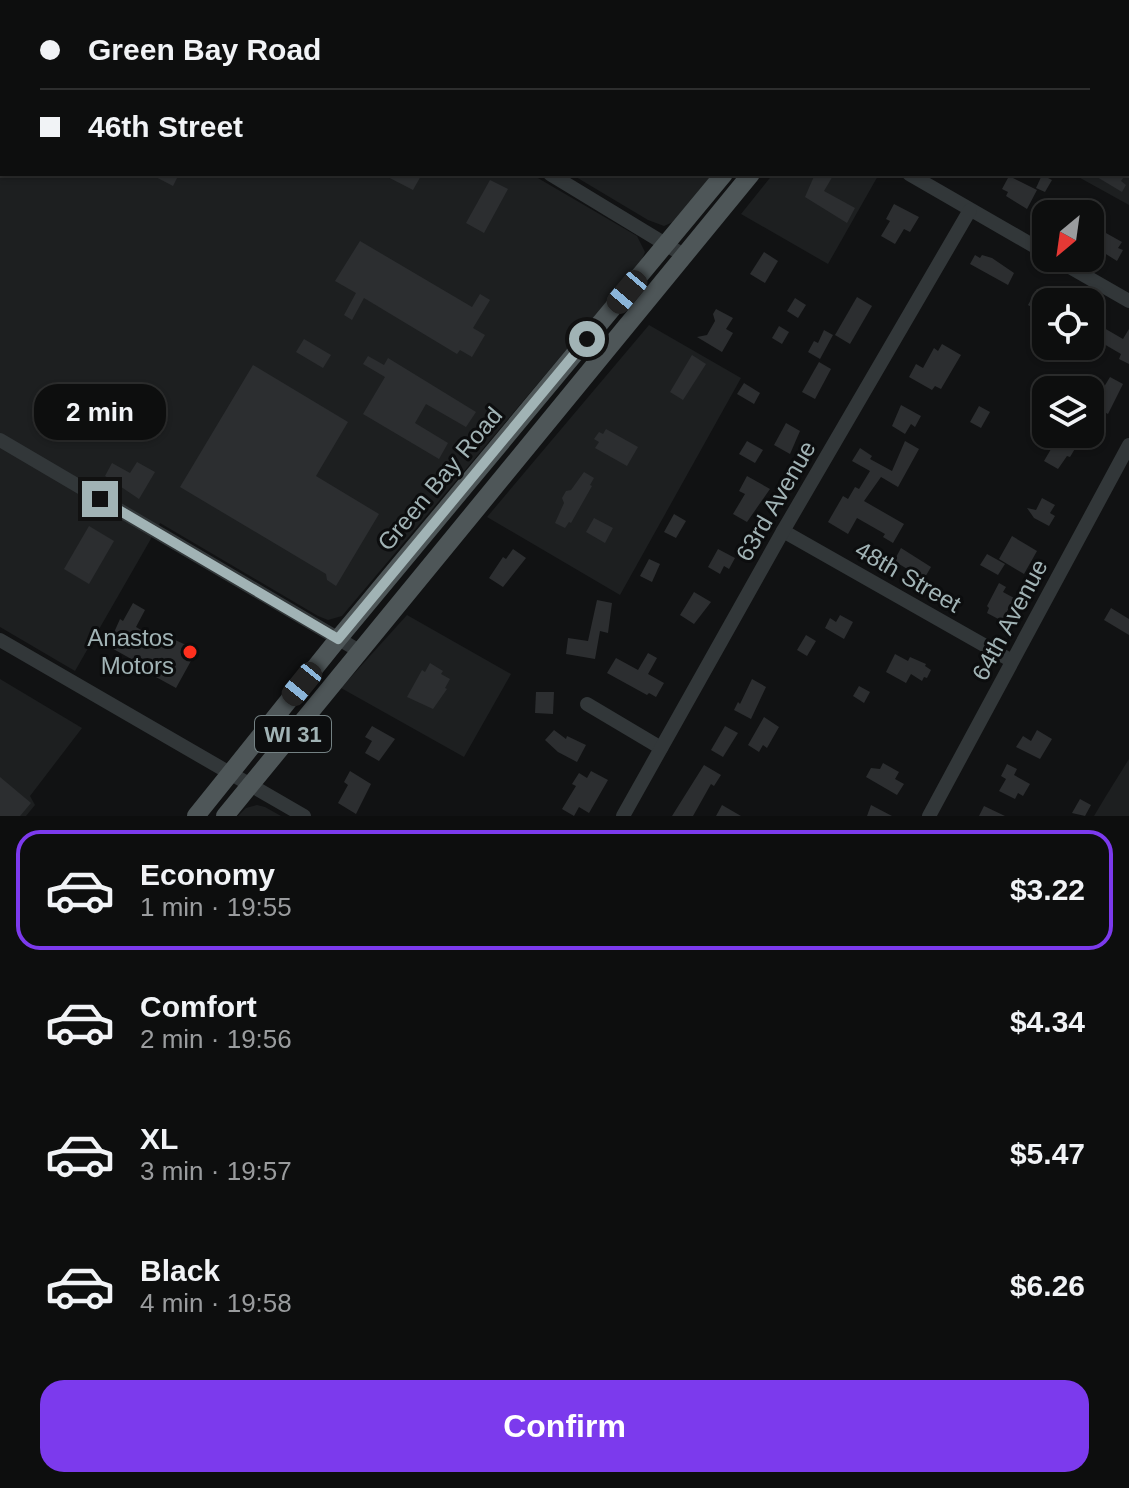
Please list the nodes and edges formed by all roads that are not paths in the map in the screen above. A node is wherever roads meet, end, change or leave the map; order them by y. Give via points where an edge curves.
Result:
1 (553, 176) edge
2 (722, 176) edge
3 (749, 176) edge
4 (912, 176) edge
5 (970, 210) junction
6 (666, 244) junction
7 (1032, 245) edge
8 (685, 256) junction
9 (1078, 272) edge
10 (1129, 301) edge
11 (0, 440) edge
12 (1129, 445) edge
13 (783, 531) junction
14 (338, 639) junction
15 (0, 640) edge
16 (361, 652) junction
17 (1012, 661) junction
18 (587, 704) dead end
19 (661, 748) junction
20 (230, 773) junction
21 (250, 785) junction
22 (196, 816) edge
23 (225, 816) edge
24 (304, 816) edge
25 (623, 816) edge
26 (929, 816) edge

1 - 6 street
2 - 6 main road, Green Bay Road / WI 31
3 - 8 main road, Green Bay Road / WI 31
4 - 5 street
5 - 7 street
5 - 13 street, 63rd Avenue
6 - 8 street
6 - 14 main road, Green Bay Road / WI 31
8 - 16 main road, Green Bay Road / WI 31
9 - 10 street
11 - 14 street
12 - 17 street, 64th Avenue
13 - 17 street, 48th Street
13 - 19 street, 63rd Avenue
14 - 16 street
14 - 20 main road, Green Bay Road / WI 31
15 - 20 street
16 - 21 main road, Green Bay Road / WI 31
17 - 26 street, 64th Avenue
18 - 19 street
19 - 25 street, 63rd Avenue
20 - 21 street
20 - 22 main road, Green Bay Road / WI 31
21 - 23 main road, Green Bay Road / WI 31
21 - 24 street

